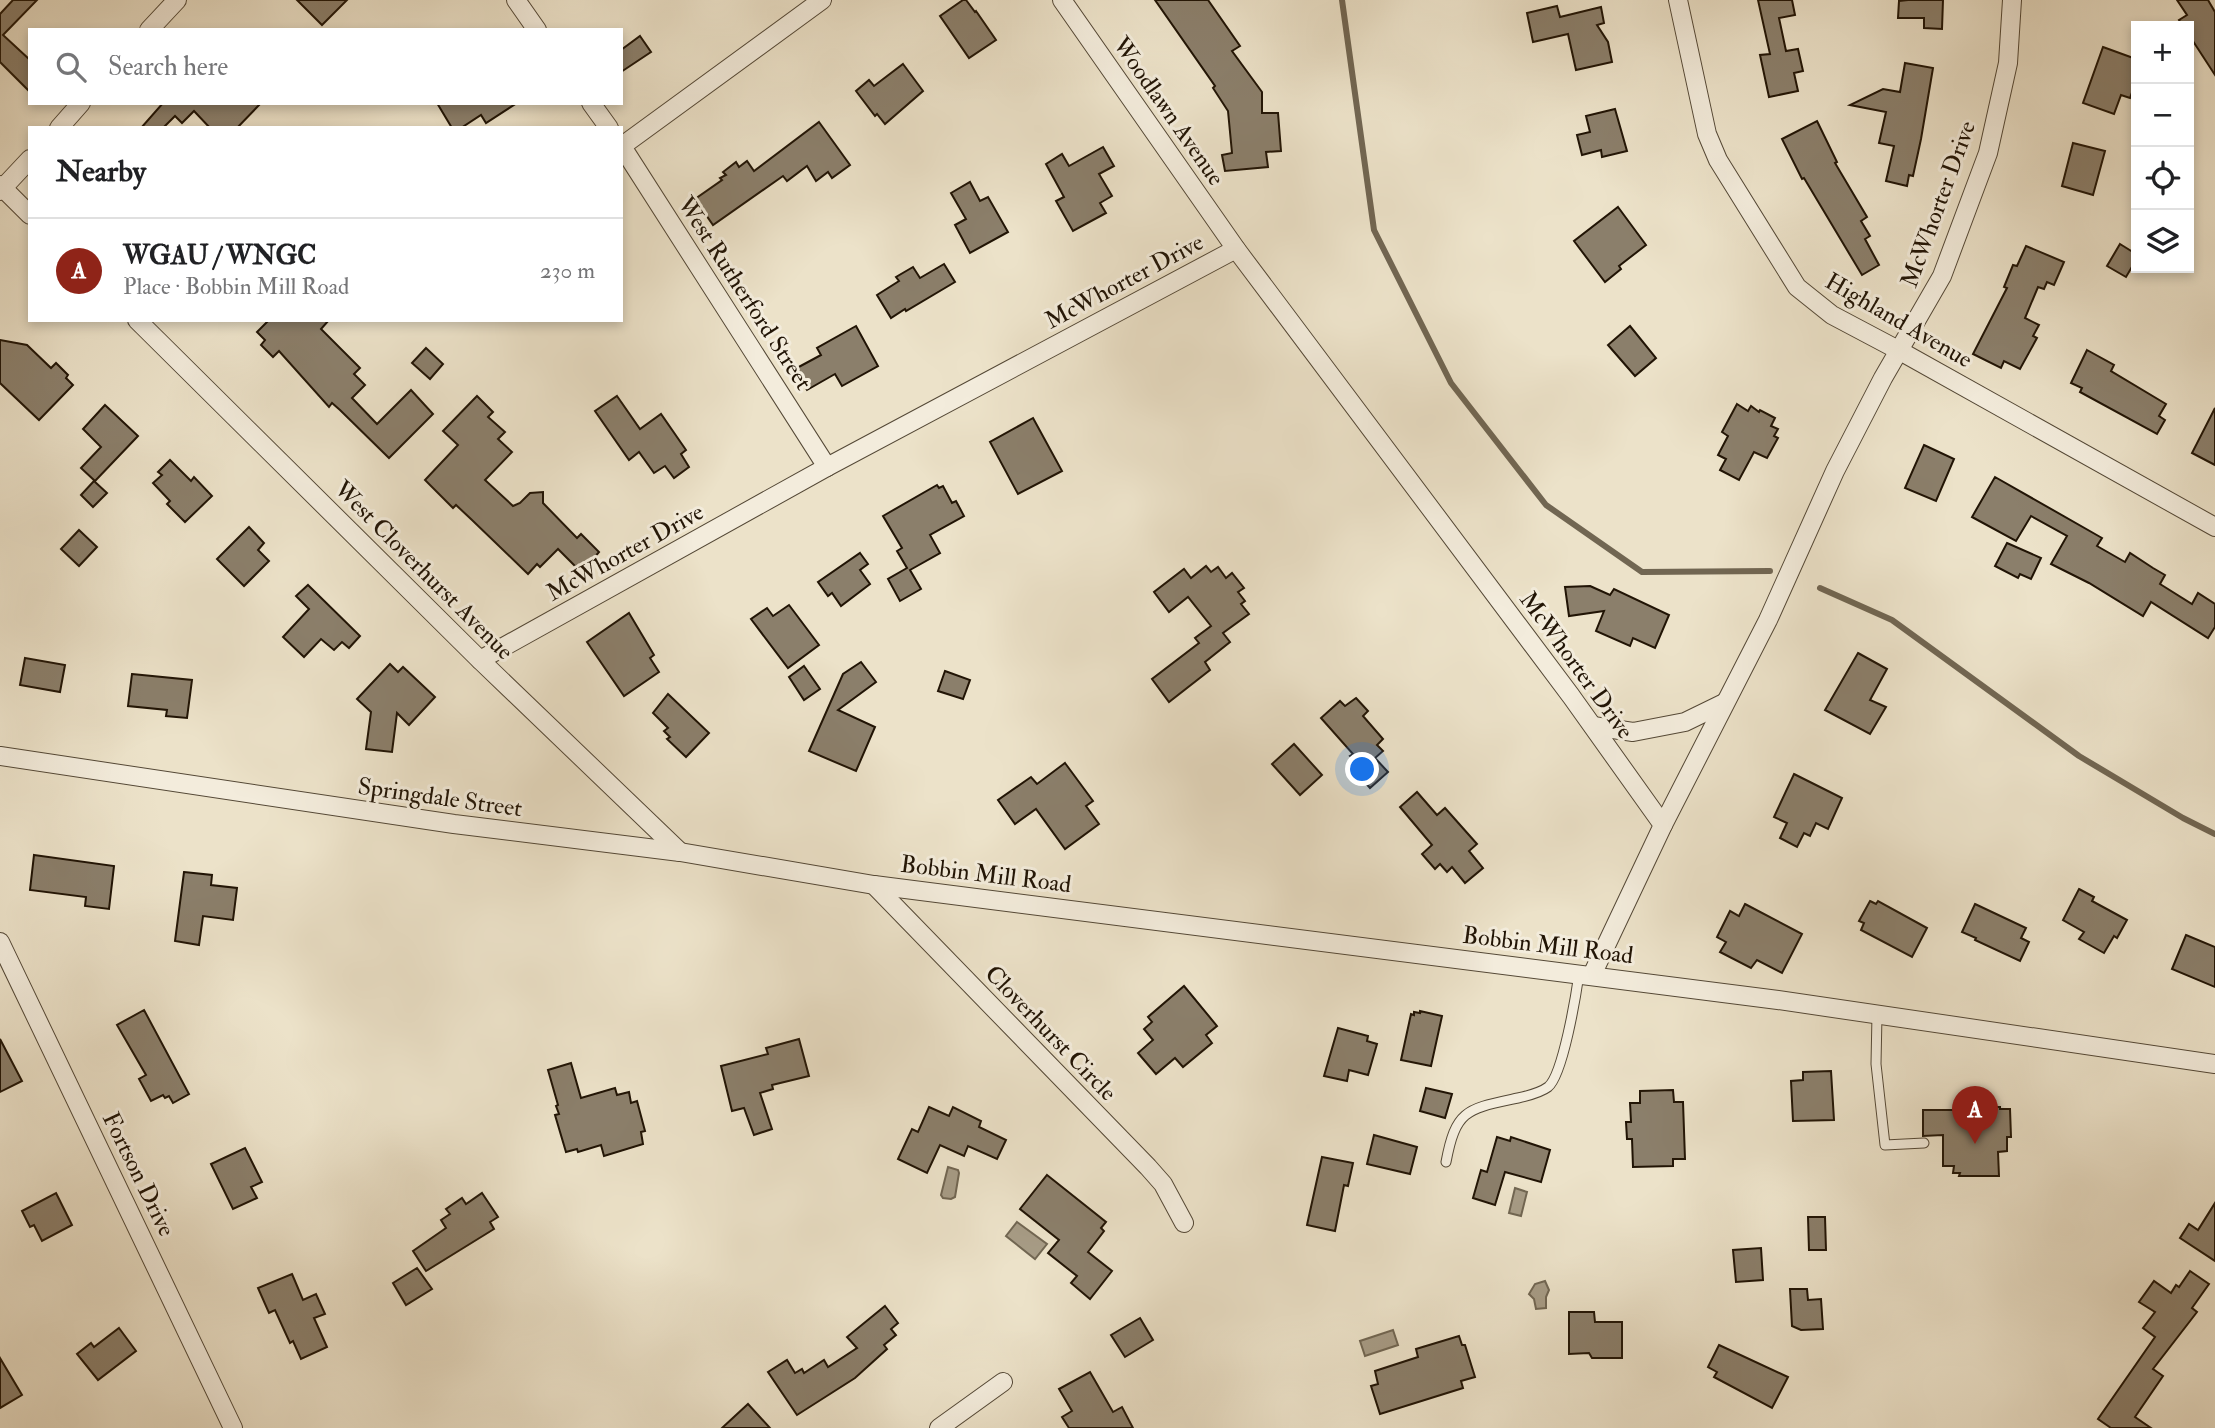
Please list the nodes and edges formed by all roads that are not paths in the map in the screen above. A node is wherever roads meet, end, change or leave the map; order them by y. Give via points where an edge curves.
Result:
1 (177, 0) edge
2 (516, 0) edge
3 (822, 0) edge
4 (1062, 0) edge
5 (1678, 0) edge
6 (2012, 0) edge
7 (151, 28) edge
8 (536, 28) edge
9 (79, 105) edge
10 (592, 105) edge
11 (60, 126) edge
12 (608, 126) edge
13 (623, 144) edge
14 (623, 147) edge
15 (28, 161) edge
16 (1, 188) edge
17 (28, 213) edge
18 (1236, 249) junction
19 (138, 322) edge
20 (1900, 351) junction
21 (827, 467) junction
22 (2215, 527) edge
23 (480, 660) junction
24 (1724, 703) junction
25 (1593, 726) junction
26 (0, 756) edge
27 (1663, 825) junction
28 (680, 852) junction
29 (874, 885) junction
30 (0, 942) edge
31 (1585, 974) junction
32 (1877, 1015) junction
33 (2215, 1065) edge
34 (1924, 1143) dead end
35 (1446, 1162) dead end
36 (1184, 1223) dead end
37 (1003, 1382) dead end
38 (233, 1428) edge
39 (939, 1428) edge

1 - 7 street
2 - 8 street
3 - 13 street
4 - 18 street, Woodlawn Avenue
5 - 20 street, Highland Avenue via 1707,134 1786,271 1797,287 1832,315
6 - 20 street, McWhorter Drive via 2008,62 1988,153 1942,276
9 - 11 street
10 - 12 street
14 - 21 street, West Rutherford Street
15 - 16 street
16 - 17 street
18 - 21 street, McWhorter Drive
18 - 25 street, McWhorter Drive
19 - 23 street, West Cloverhurst Avenue
20 - 22 street, Highland Avenue
20 - 24 street, McWhorter Drive via 1835,471 1768,620
21 - 23 street, McWhorter Drive
23 - 28 street, West Cloverhurst Avenue
24 - 25 street via 1685,722 1633,732
24 - 27 street, McWhorter Drive
25 - 27 street, McWhorter Drive
26 - 28 street, Springdale Street via 454,824
27 - 31 street, McWhorter Drive
28 - 29 street, Springdale Street
29 - 31 street, Bobbin Mill Road
29 - 36 street, Cloverhurst Circle via 1148,1167
30 - 38 street, Fortson Drive
31 - 32 street, Bobbin Mill Road
31 - 35 lane via 1557,1075 1548,1087 1526,1097 1477,1108 1460,1118
32 - 33 street, Bobbin Mill Road
32 - 34 lane via 1876,1064 1885,1145
37 - 39 street

